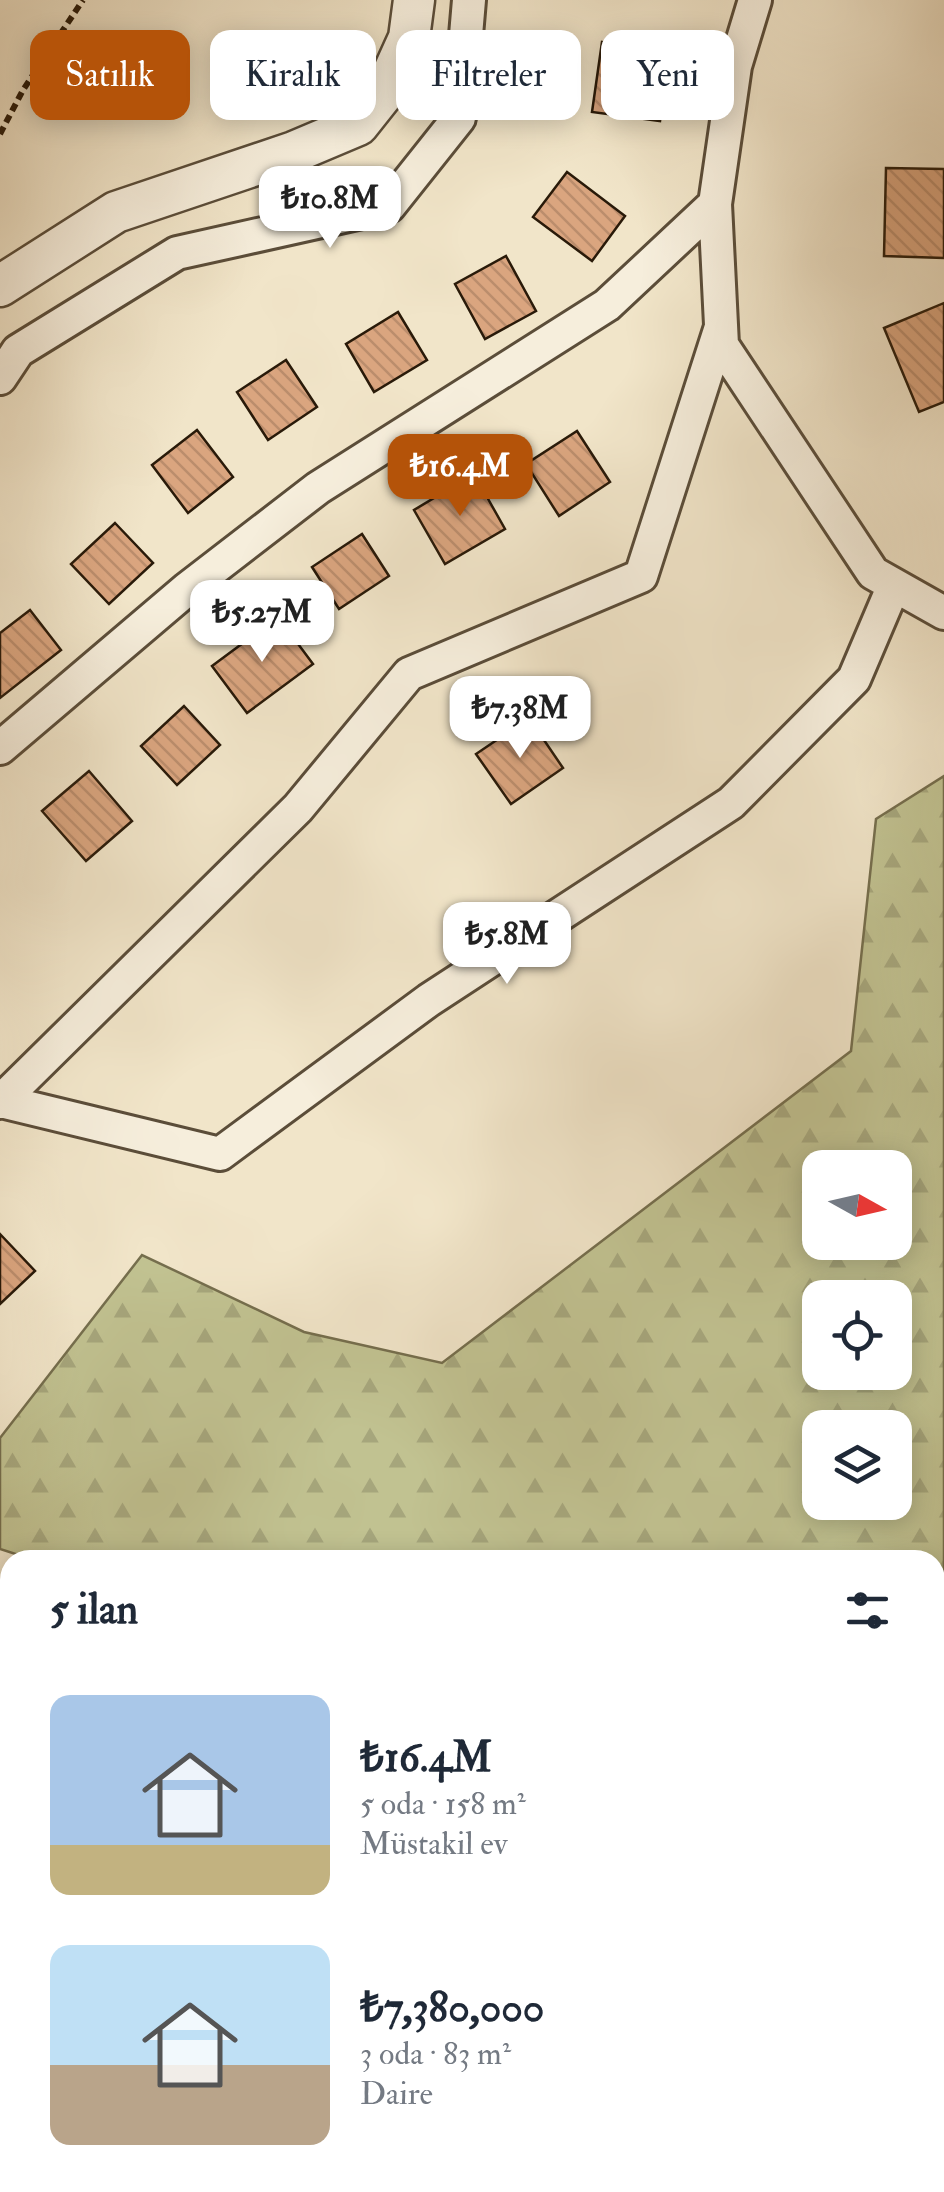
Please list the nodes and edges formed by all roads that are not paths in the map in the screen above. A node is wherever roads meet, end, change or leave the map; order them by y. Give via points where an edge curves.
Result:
1 (414, 0) edge
2 (469, 0) edge
3 (755, 0) edge
4 (716, 204) junction
5 (0, 286) edge
6 (720, 330) junction
7 (0, 378) edge
8 (894, 585) junction
9 (944, 613) edge
10 (0, 748) edge
11 (0, 1101) edge

1 - 5 street via 409,38 385,91 358,126 116,212
2 - 7 street via 459,118 388,206 177,254 18,351
3 - 4 street via 735,66
4 - 6 street
4 - 10 street via 607,305 318,488
6 - 8 street via 722,346 874,573
6 - 11 street via 642,576 409,674 298,808
8 - 9 street
8 - 11 street via 854,678 731,803 430,1000 220,1154

